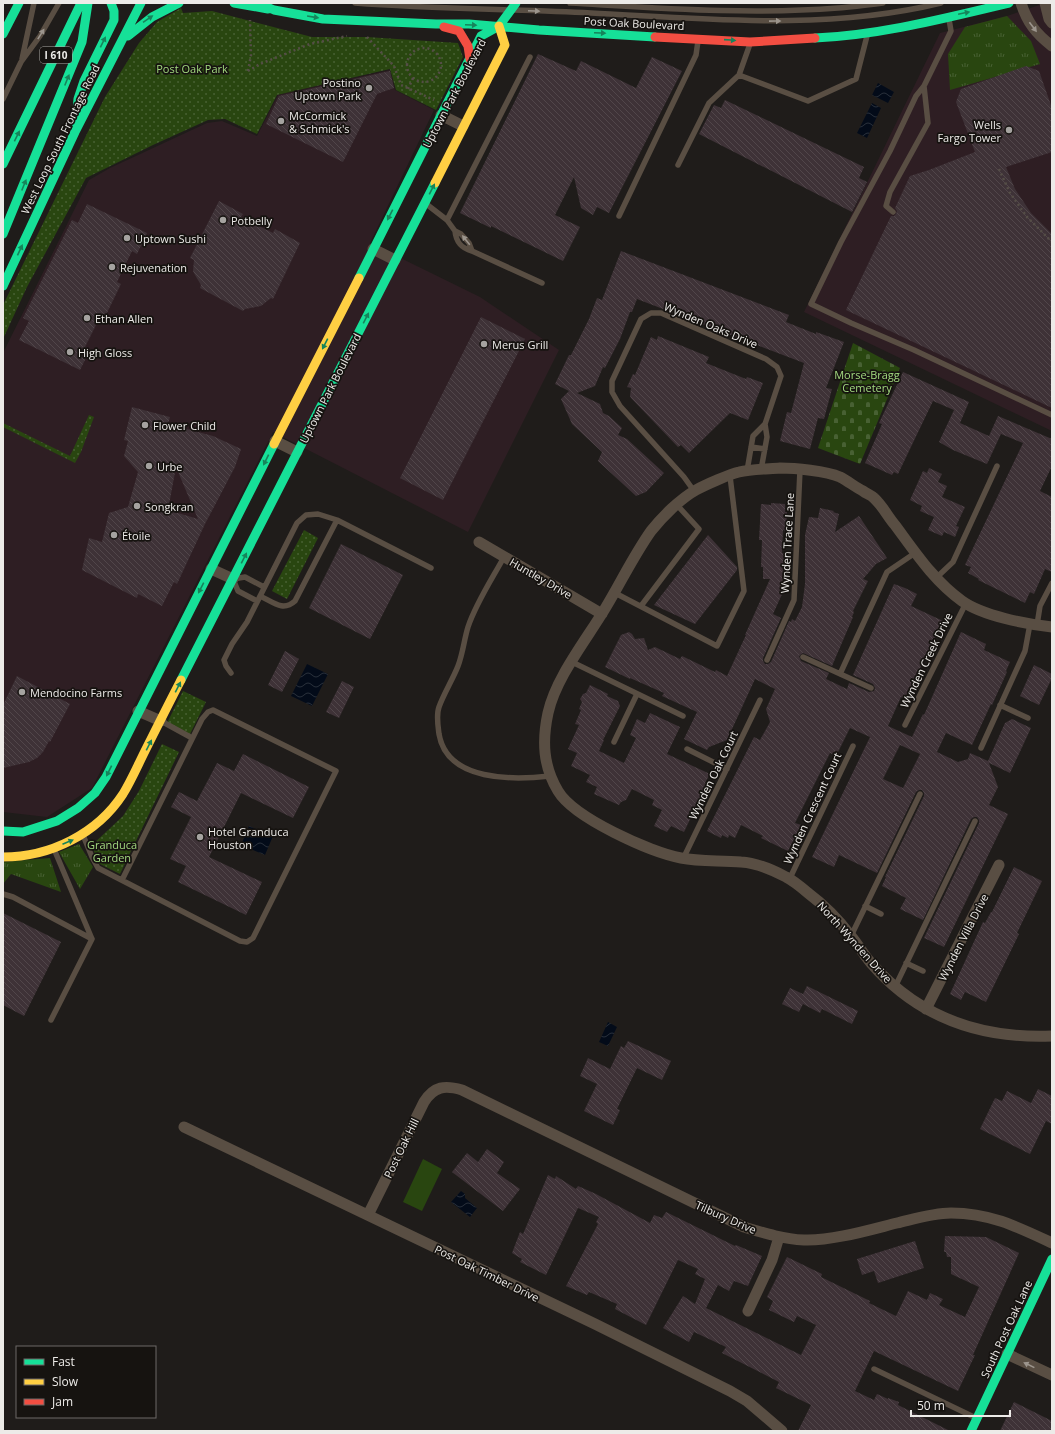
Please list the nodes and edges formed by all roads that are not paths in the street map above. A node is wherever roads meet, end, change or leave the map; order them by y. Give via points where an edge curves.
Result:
1 (19, 3) edge
2 (34, 3) edge
3 (59, 3) edge
4 (81, 3) edge
5 (88, 3) edge
6 (111, 3) edge
7 (141, 3) edge
8 (179, 3) edge
9 (234, 3) edge
10 (258, 3) edge
11 (355, 3) edge
12 (570, 3) edge
13 (883, 3) edge
14 (941, 3) edge
15 (1009, 3) edge
16 (1021, 3) edge
17 (1045, 3) edge
18 (513, 6) edge
19 (274, 10) junction
20 (949, 16) junction
21 (1052, 23) edge
22 (436, 24) junction
23 (499, 26) junction
24 (868, 32) junction
25 (3, 34) edge
26 (698, 38) junction
27 (122, 42) junction
28 (750, 42) junction
29 (1052, 46) edge
30 (530, 57) dead end
31 (470, 59) junction
32 (21, 62) junction
33 (739, 75) junction
34 (924, 86) junction
35 (3, 99) edge
36 (441, 115) junction
37 (463, 126) junction
38 (75, 132) junction
39 (3, 164) edge
40 (678, 165) dead end
41 (425, 203) junction
42 (893, 212) dead end
43 (619, 216) dead end
44 (447, 220) junction
45 (3, 234) edge
46 (373, 249) junction
47 (395, 260) junction
48 (542, 283) dead end
49 (3, 286) edge
50 (1052, 415) edge
51 (765, 424) junction
52 (275, 441) junction
53 (751, 447) junction
54 (765, 449) junction
55 (297, 452) junction
56 (996, 466) dead end
57 (761, 470) junction
58 (800, 470) junction
59 (747, 471) junction
60 (730, 476) junction
61 (694, 491) junction
62 (677, 505) junction
63 (337, 520) junction
64 (479, 542) dead end
65 (915, 553) junction
66 (504, 557) junction
67 (431, 568) dead end
68 (212, 569) junction
69 (936, 578) junction
70 (233, 579) junction
71 (1052, 583) edge
72 (264, 587) junction
73 (615, 592) junction
74 (259, 598) junction
75 (966, 603) junction
76 (641, 606) junction
77 (602, 614) junction
78 (1033, 625) junction
79 (1052, 628) edge
80 (803, 657) dead end
81 (767, 660) dead end
82 (572, 662) junction
83 (231, 673) dead end
84 (840, 674) junction
85 (871, 688) dead end
86 (637, 694) junction
87 (760, 700) dead end
88 (1000, 705) junction
89 (138, 711) junction
90 (683, 716) dead end
91 (1028, 718) dead end
92 (160, 721) junction
93 (905, 725) dead end
94 (192, 738) junction
95 (614, 742) dead end
96 (852, 746) dead end
97 (981, 748) dead end
98 (687, 749) dead end
99 (727, 769) junction
100 (550, 776) junction
101 (920, 794) dead end
102 (975, 822) dead end
103 (3, 831) edge
104 (83, 835) junction
105 (53, 848) junction
106 (3, 857) edge
107 (684, 859) junction
108 (999, 865) dead end
109 (790, 878) junction
110 (122, 880) junction
111 (3, 894) edge
112 (866, 906) junction
113 (881, 914) dead end
114 (851, 936) junction
115 (92, 939) junction
116 (906, 963) junction
117 (923, 971) dead end
118 (895, 987) junction
119 (926, 1009) junction
120 (51, 1020) dead end
121 (1052, 1036) edge
122 (441, 1088) joint
123 (184, 1127) dead end
124 (368, 1215) junction
125 (779, 1237) junction
126 (1052, 1243) edge
127 (1052, 1258) edge
128 (748, 1311) dead end
129 (1007, 1354) junction
130 (874, 1369) dead end
131 (1052, 1375) edge
132 (977, 1418) junction
133 (782, 1431) edge
134 (971, 1431) edge

1 - 25 main road
2 - 32 lane
32 -> 3 lane
39 -> 4 main road, I 610
45 -> 5 main road via 82,42
38 -> 6 main road via 78,99 84,81 114,20
7 - 27 main road, West Loop South Frontage Road
27 -> 8 main road via 147,19
9 - 19 main road
10 - 19 main road, Post Oak Boulevard
11 - 18 lane
12 - 13 lane via 776,11
18 -> 14 lane via 753,22 837,19
20 -> 15 main road, Post Oak Boulevard
16 -> 29 street via 1031,25 1040,37
17 - 21 street
18 - 23 main road
19 -> 22 main road, Post Oak Boulevard via 323,19
20 - 24 main road, Post Oak Boulevard
20 - 34 lane via 950,31
22 -> 23 main road, Post Oak Boulevard
22 - 31 main road via 459,31 468,46
23 -> 26 main road, Post Oak Boulevard
23 - 31 main road, Uptown Park Boulevard via 481,36
23 - 37 main road, Uptown Park Boulevard via 505,45
24 - 28 main road, Post Oak Boulevard via 824,38
24 - 33 lane via 856,79 808,101
26 -> 28 main road, Post Oak Boulevard
26 - 43 lane via 696,55
27 - 38 main road, West Loop South Frontage Road
28 - 33 lane
30 - 44 lane
31 - 36 main road, Uptown Park Boulevard
32 - 35 lane
33 - 40 lane via 709,103
34 - 42 lane via 928,123 890,192 886,206
34 - 50 lane via 916,96 811,304
36 - 37 street
36 -> 46 main road, Uptown Park Boulevard
41 -> 37 main road, Uptown Park Boulevard
49 -> 38 main road, West Loop South Frontage Road
41 - 44 lane
41 - 47 main road, Uptown Park Boulevard
44 - 48 lane via 455,231 456,240 461,247
46 - 47 street
46 -> 52 main road, Uptown Park Boulevard
55 -> 47 main road, Uptown Park Boulevard
51 - 53 lane, Wynden Oaks Drive via 753,436
51 - 54 lane, Wynden Oaks Drive via 768,437
51 - 61 lane, Wynden Oaks Drive via 781,376 777,367 766,359 661,312 650,313 641,319 612,381 612,392 620,406
52 - 55 street, Uptown Park Boulevard
52 -> 68 main road, Uptown Park Boulevard
53 - 54 lane
53 - 59 lane, Wynden Oaks Drive
54 - 57 lane, Wynden Oaks Drive
70 -> 55 main road, Uptown Park Boulevard
56 - 69 lane via 953,562
57 - 58 street, North Wynden Drive
57 - 59 street, North Wynden Drive
58 - 65 street, North Wynden Drive via 838,476 874,498
58 - 81 lane, Wynden Trace Lane via 794,600
59 - 60 street, North Wynden Drive
60 - 61 street, North Wynden Drive
60 - 76 lane via 744,591 717,646
61 - 62 street, North Wynden Drive
62 - 73 street, North Wynden Drive via 650,533
62 - 76 lane via 699,529
63 - 67 lane
63 - 72 lane via 318,514 306,515 297,523
63 - 74 lane via 290,606 282,607
64 - 66 street, Huntley Drive
65 - 69 street, North Wynden Drive
65 - 84 lane via 887,572
66 - 77 street, Huntley Drive
66 - 100 lane via 468,626 459,664 439,708 437,725 440,741 447,755 459,765 479,773 492,777 524,779
68 - 70 street
68 -> 89 main road, Uptown Park Boulevard
69 - 75 street, North Wynden Drive
70 - 72 lane via 245,577
70 - 74 lane via 238,591
92 -> 70 main road, Uptown Park Boulevard
71 - 78 lane
72 - 74 lane
73 - 76 lane
73 - 77 street, North Wynden Drive
74 - 83 lane via 224,660
75 - 78 street, North Wynden Drive via 995,615
75 - 93 lane, Wynden Creek Drive
77 - 82 street, North Wynden Drive
78 - 79 street, North Wynden Drive
78 - 88 lane via 1025,651
80 - 84 lane
82 - 86 lane
82 - 100 street, North Wynden Drive via 558,684 548,710 543,742
84 - 85 lane
86 - 90 lane
86 - 95 lane
87 - 99 lane, Wynden Oak Court
88 - 91 lane
88 - 97 lane
89 - 92 street
89 -> 103 main road, Uptown Park Boulevard via 106,777 95,793 78,808 56,821 22,832
92 - 94 lane
104 -> 92 main road, Uptown Park Boulevard via 112,809 123,794
94 - 110 lane
94 - 110 lane via 202,718 213,710 336,771 253,938 247,942 240,941
96 - 109 lane, Wynden Crescent Court
98 - 99 lane
99 - 107 lane, Wynden Oak Court
100 - 107 street, North Wynden Drive via 560,795 576,810 596,823 657,852
101 - 112 lane
102 - 116 lane
105 -> 104 main road, Uptown Park Boulevard
104 - 110 lane via 97,867
105 - 106 main road, Uptown Park Boulevard via 11,858
105 - 115 lane
107 - 109 street, North Wynden Drive via 745,862
108 - 119 street, Wynden Villa Drive
109 - 114 street, North Wynden Drive via 826,907
111 - 115 lane
112 - 113 lane
112 - 114 lane
114 - 118 street, North Wynden Drive via 870,962
115 - 120 lane
116 - 117 lane
116 - 118 lane
118 - 119 street, North Wynden Drive
119 - 121 street, North Wynden Drive via 961,1025 997,1034
122 - 124 street, Post Oak Hill via 428,1095
122 - 125 street, Tilbury Drive via 462,1090 744,1227
123 - 124 street, Post Oak Timber Drive
124 - 133 street, Post Oak Timber Drive via 730,1391 747,1401
125 - 126 street, Tilbury Drive via 805,1240 826,1238 950,1213 994,1219 1017,1226
125 - 128 street via 772,1260
127 - 129 main road, South Post Oak Lane
131 -> 129 street
129 - 132 main road, South Post Oak Lane
130 - 132 lane
132 - 134 main road, South Post Oak Lane

